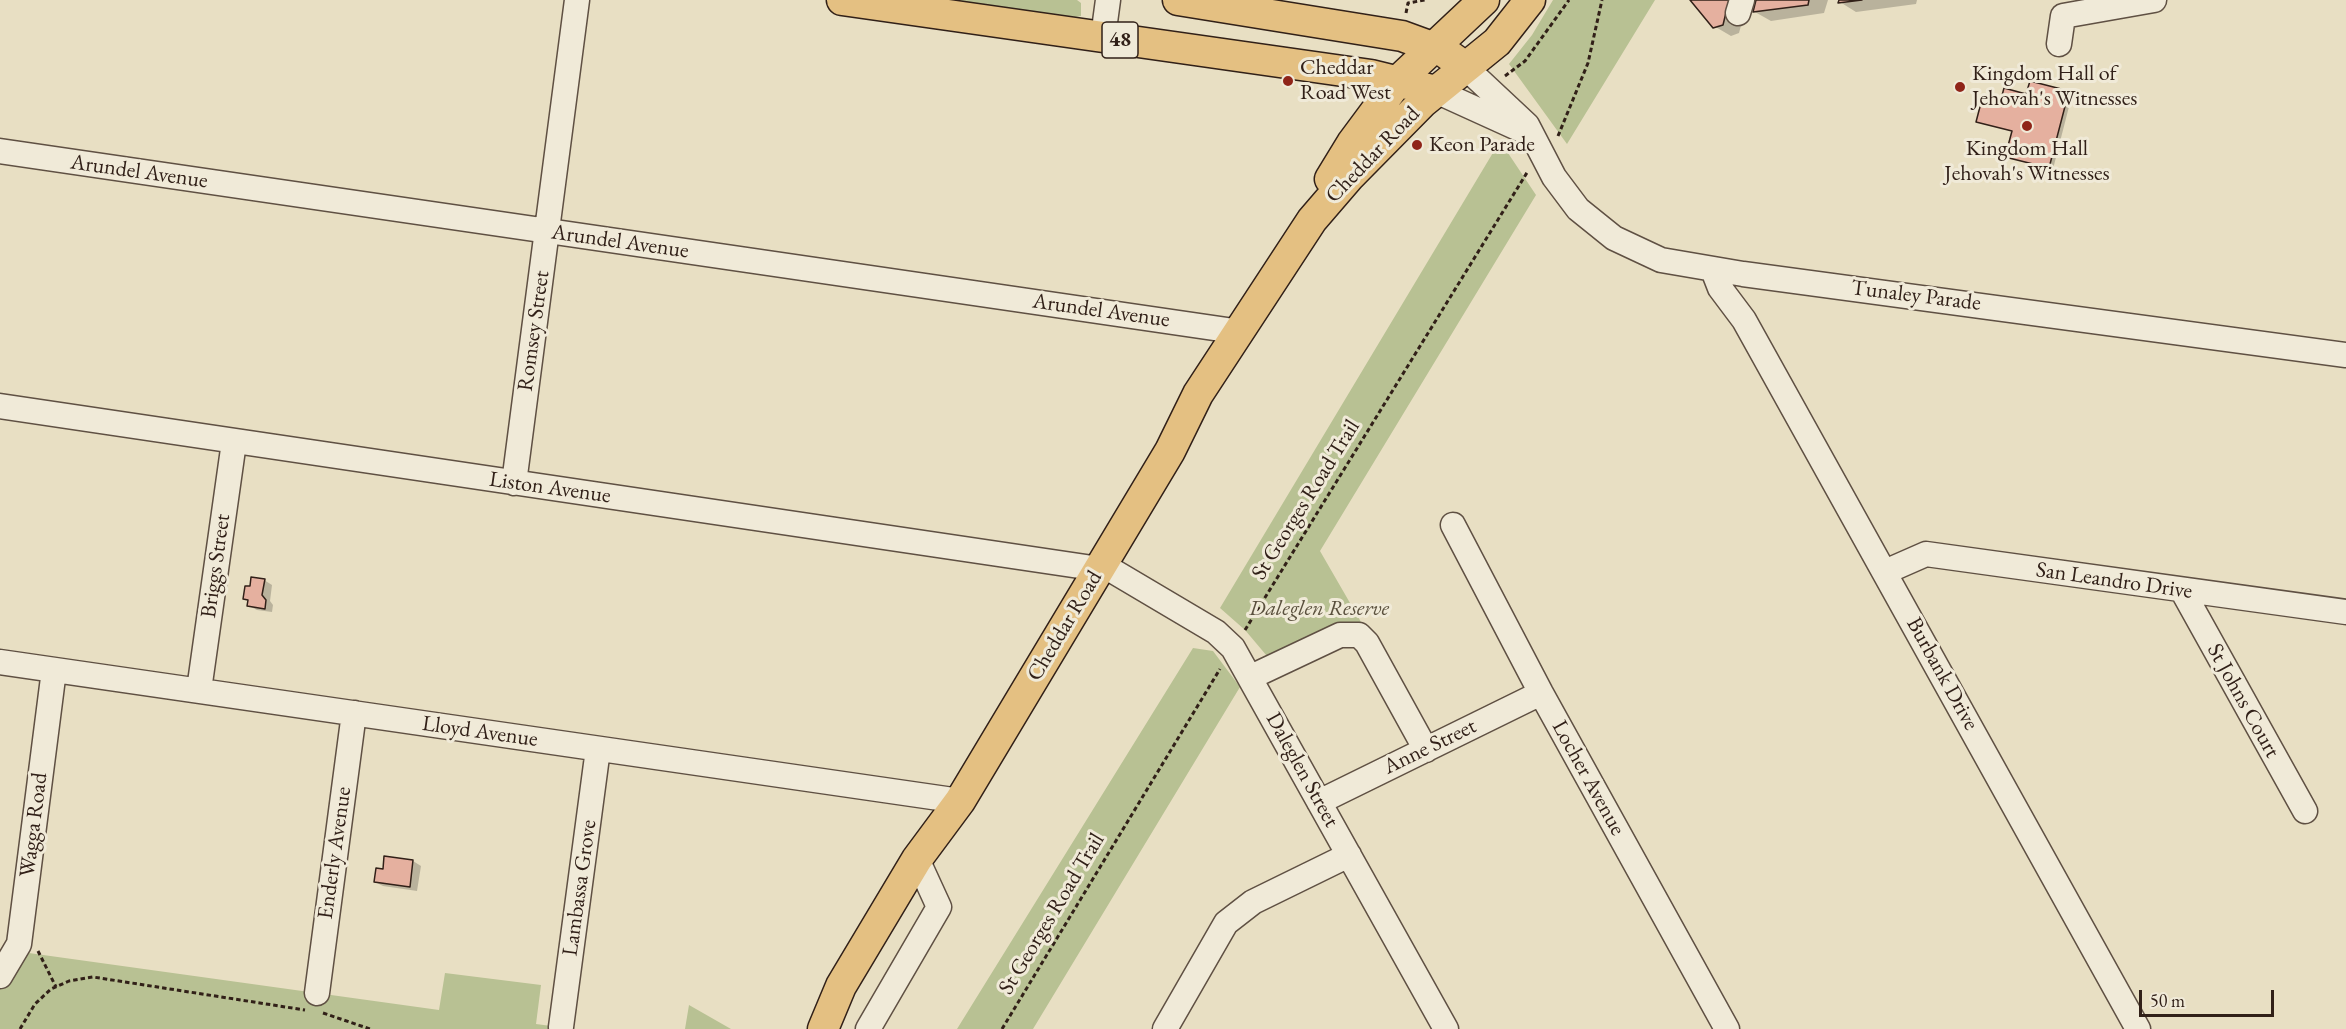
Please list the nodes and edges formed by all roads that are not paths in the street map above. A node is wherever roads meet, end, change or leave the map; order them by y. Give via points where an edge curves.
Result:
1 (577, 0) edge
2 (842, 0) edge
3 (1108, 0) edge
4 (1178, 0) edge
5 (1484, 0) edge
6 (1530, 0) edge
7 (2154, 0) edge
8 (2110, 4) edge
9 (1103, 37) junction
10 (2059, 44) dead end
11 (1435, 48) junction
12 (1465, 67) junction
13 (1398, 81) junction
14 (1436, 91) junction
15 (1548, 139) junction
16 (0, 151) edge
17 (1312, 220) junction
18 (548, 231) junction
19 (1713, 270) junction
20 (1743, 274) junction
21 (1744, 320) junction
22 (1241, 332) junction
23 (2346, 355) edge
24 (0, 406) edge
25 (234, 442) junction
26 (514, 483) junction
27 (1453, 525) dead end
28 (1100, 569) junction
29 (1885, 572) junction
30 (2182, 590) junction
31 (2346, 613) edge
32 (0, 662) edge
33 (54, 670) junction
34 (1251, 677) junction
35 (199, 690) junction
36 (1541, 693) junction
37 (354, 713) junction
38 (598, 749) junction
39 (1426, 750) junction
40 (960, 801) junction
41 (1319, 802) junction
42 (2305, 811) dead end
43 (1349, 855) junction
44 (922, 869) junction
45 (0, 976) edge
46 (315, 1005) road end
47 (561, 1027) dead end
48 (824, 1029) edge
49 (868, 1029) edge
50 (1165, 1029) edge
51 (1446, 1029) edge
52 (1727, 1029) edge
53 (2138, 1029) edge

1 - 18 street, Romsey Street
2 - 9 main road, 48
3 - 9 street
4 - 11 main road via 1394,34
5 - 11 main road, Cheddar Road
6 - 12 main road, Cheddar Road via 1497,42
7 - 8 street
8 - 10 street via 2063,16
9 - 13 main road, 48
11 - 12 main road
11 - 13 main road, Cheddar Road
12 - 14 main road, Cheddar Road
12 - 15 street, Tunaley Parade
13 - 14 main road, 48
13 - 17 main road, Cheddar Road via 1347,151
14 - 15 street
14 - 17 main road, Cheddar Road via 1362,162
15 - 19 street, Tunaley Parade via 1547,165 1569,199 1601,230 1650,256
16 - 18 street, Arundel Avenue
17 - 22 main road, Cheddar Road
18 - 22 street, Arundel Avenue
18 - 26 street, Romsey Street
19 - 20 street, Tunaley Parade
19 - 21 street, Burbank Drive via 1720,288
20 - 21 street, Burbank Drive
20 - 23 street, Tunaley Parade
21 - 29 street, Burbank Drive
22 - 28 main road, Cheddar Road via 1226,374 1210,401 1170,451
24 - 25 street, Liston Avenue
25 - 26 street, Liston Avenue
25 - 35 street, Briggs Street
26 - 28 street, Liston Avenue
27 - 36 street, Locher Avenue
28 - 34 street, Daleglen Street via 1113,571 1216,632 1233,648
28 - 40 main road, Cheddar Road
29 - 30 street, San Leandro Drive via 1926,554
29 - 53 street, Burbank Drive
30 - 31 street, San Leandro Drive
30 - 42 street, St Johns Court
32 - 33 street, Lloyd Avenue
33 - 35 street, Lloyd Avenue
33 - 45 street, Wagga Road via 19,944
34 - 39 street via 1340,635 1359,635
34 - 41 street, Daleglen Street
35 - 37 street, Lloyd Avenue
36 - 39 street, Anne Street
36 - 52 street, Locher Avenue
37 - 38 street, Lloyd Avenue
37 - 46 street, Enderly Avenue
38 - 40 street, Lloyd Avenue
38 - 47 street, Lambassa Grove
39 - 41 street, Anne Street
40 - 44 main road, Cheddar Road
41 - 43 street, Daleglen Street
43 - 50 street via 1253,902 1227,923
43 - 51 street, Daleglen Street
44 - 48 main road, Cheddar Road via 841,986
44 - 49 street via 939,907

